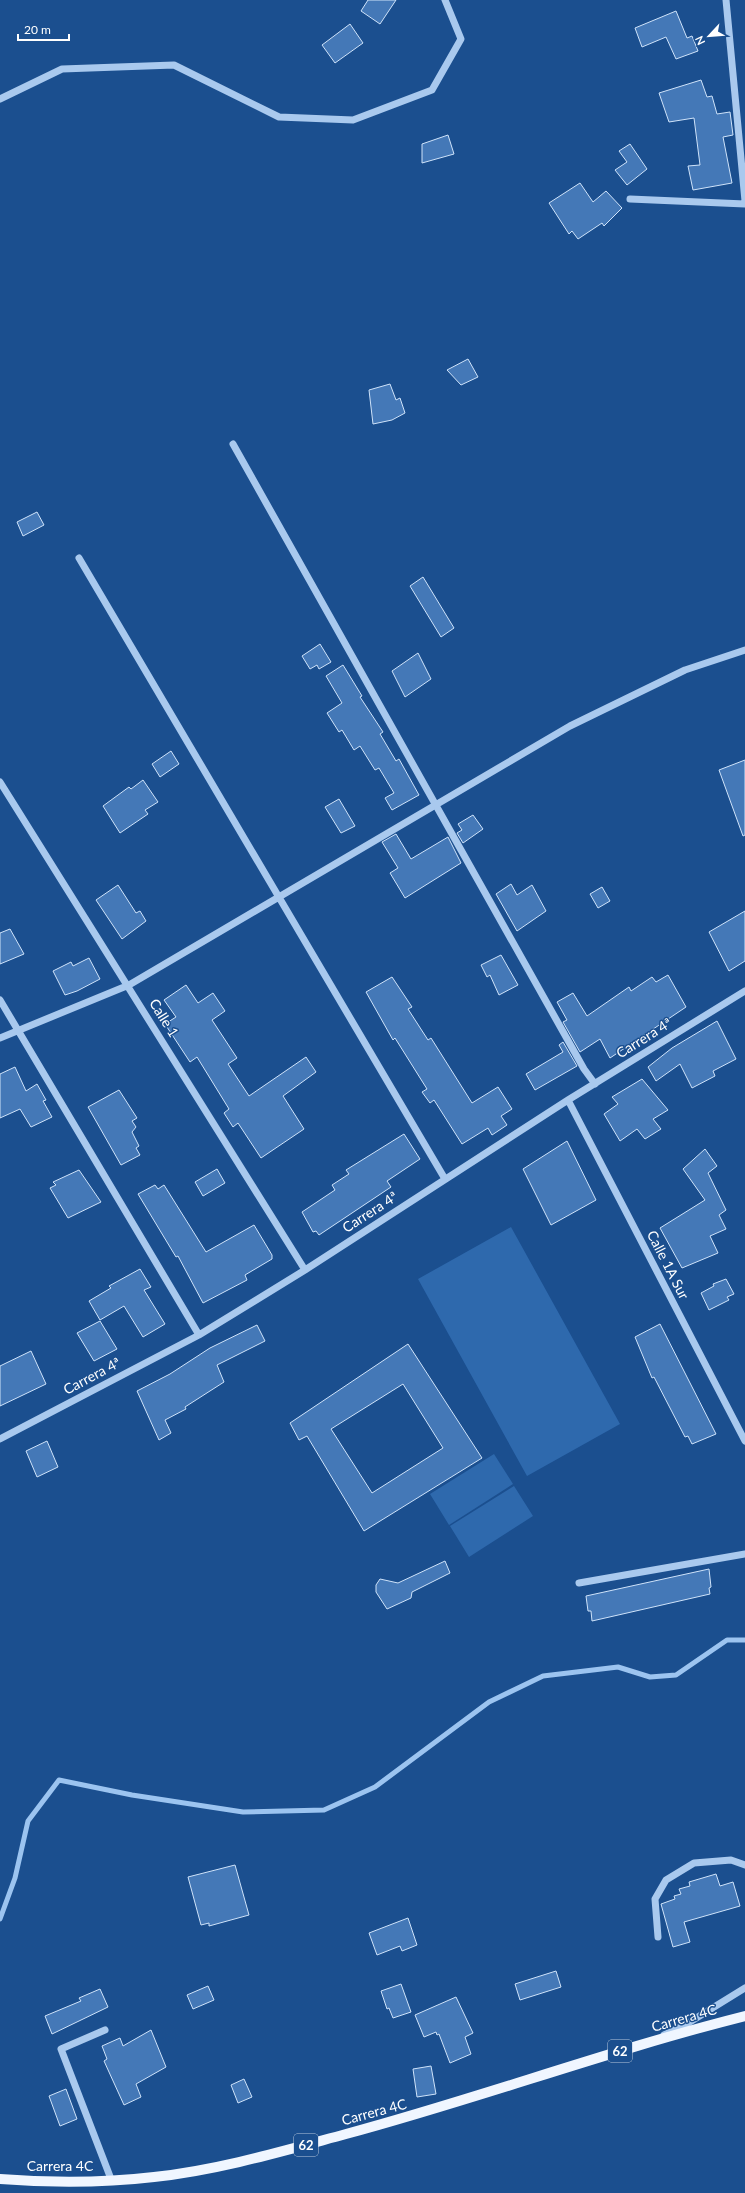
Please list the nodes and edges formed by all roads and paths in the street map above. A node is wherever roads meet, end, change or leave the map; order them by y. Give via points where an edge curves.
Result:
1 (445, 0) edge
2 (726, 0) edge
3 (0, 99) edge
4 (630, 199) dead end
5 (745, 203) edge
6 (233, 444) dead end
7 (79, 558) dead end
8 (745, 650) edge
9 (0, 782) edge
10 (434, 806) junction
11 (279, 898) junction
12 (128, 985) junction
13 (745, 991) edge
14 (0, 1000) edge
15 (19, 1030) junction
16 (0, 1038) edge
17 (595, 1084) junction
18 (568, 1100) junction
19 (446, 1179) junction
20 (305, 1270) junction
21 (199, 1335) junction
22 (0, 1439) edge
23 (745, 1441) edge
24 (745, 1554) edge
25 (579, 1583) dead end
26 (745, 1864) edge
27 (658, 1938) dead end
28 (745, 1988) edge
29 (745, 2016) edge
30 (104, 2030) dead end
31 (648, 2042) junction
32 (0, 2179) edge
33 (111, 2180) junction

1 - 3 street via 461,39 432,90 353,120 279,117 174,64 62,69
2 - 5 street
4 - 5 street
6 - 10 street
7 - 11 street
8 - 10 street via 685,670 570,726
9 - 12 street, Calle 1
10 - 11 street
10 - 17 street via 584,1070
11 - 12 street
11 - 19 street
12 - 15 street
12 - 20 street, Calle 1
13 - 17 street, Carrera 4ª
14 - 15 street
15 - 16 street
15 - 21 street
17 - 18 street, Carrera 4ª
18 - 19 street, Carrera 4ª
18 - 23 street, Calle 1A Sur
19 - 20 street, Carrera 4ª
20 - 21 street, Carrera 4ª
21 - 22 street, Carrera 4ª
24 - 25 street
26 - 27 street via 731,1860 694,1863 666,1880 654,1899
28 - 31 street via 685,2024
29 - 31 main road, Carrera 4C / 62
30 - 33 street via 61,2048
31 - 33 main road, Carrera 4C / 62 via 425,2113 247,2161 154,2177
32 - 33 main road, Carrera 4C / 62 via 44,2182

